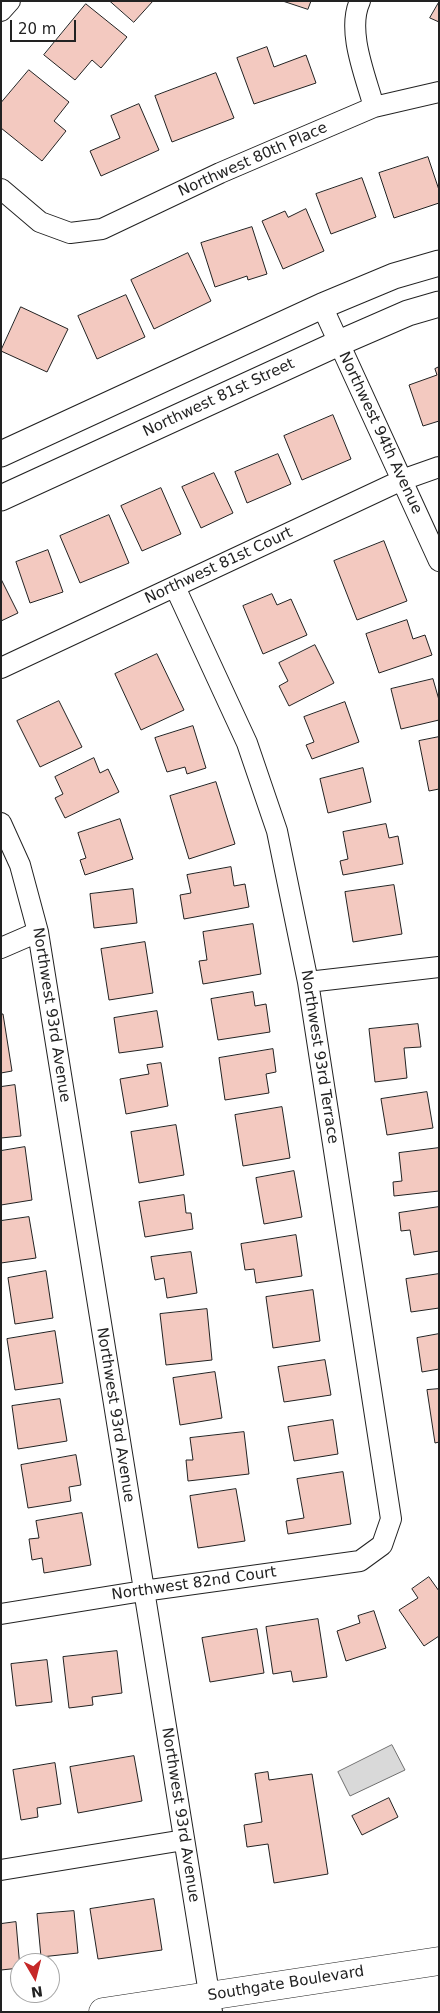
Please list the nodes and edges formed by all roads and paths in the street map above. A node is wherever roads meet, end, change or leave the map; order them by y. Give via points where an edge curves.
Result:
1 (10, 1) edge
2 (360, 1) edge
3 (1, 11) edge
4 (439, 92) edge
5 (374, 107) junction
6 (1, 189) edge
7 (439, 263) edge
8 (439, 304) edge
9 (322, 306) junction
10 (339, 343) junction
11 (1, 454) edge
12 (439, 467) edge
13 (402, 480) junction
14 (1, 498) edge
15 (439, 561) edge
16 (175, 587) junction
17 (1, 668) edge
18 (1, 823) edge
19 (38, 932) junction
20 (1, 948) edge
21 (439, 967) edge
22 (308, 982) junction
23 (382, 1545) joint
24 (143, 1591) junction
25 (1, 1614) edge
26 (184, 1840) junction
27 (1, 1870) edge
28 (439, 1961) edge
29 (211, 2004) edge
30 (103, 2012) edge

1 - 3 street
2 - 5 street via 356,11 356,43
4 - 5 street, Northwest 80th Place
5 - 6 street, Northwest 80th Place via 220,173 102,229 70,233 40,222
7 - 9 street via 394,276
8 - 10 street, Northwest 81st Street
9 - 10 street, Northwest 94th Avenue
9 - 11 street
10 - 13 street, Northwest 94th Avenue
10 - 14 street, Northwest 81st Street
12 - 13 street, Northwest 81st Court
13 - 15 street, Northwest 94th Avenue
13 - 16 street, Northwest 81st Court
16 - 17 street, Northwest 81st Court
16 - 22 street, Northwest 93rd Terrace via 247,743 274,822
18 - 19 street, Northwest 93rd Avenue via 20,865
19 - 20 street
19 - 24 street, Northwest 93rd Avenue
21 - 22 street
22 - 23 street, Northwest 93rd Terrace via 391,1519
23 - 24 street, Northwest 82nd Court via 360,1560
24 - 25 street, Northwest 82nd Court
24 - 26 street, Northwest 93rd Avenue
26 - 27 street
26 - 29 street, Northwest 93rd Avenue
28 - 29 main road, Southgate Boulevard
29 - 30 main road, Southgate Boulevard

